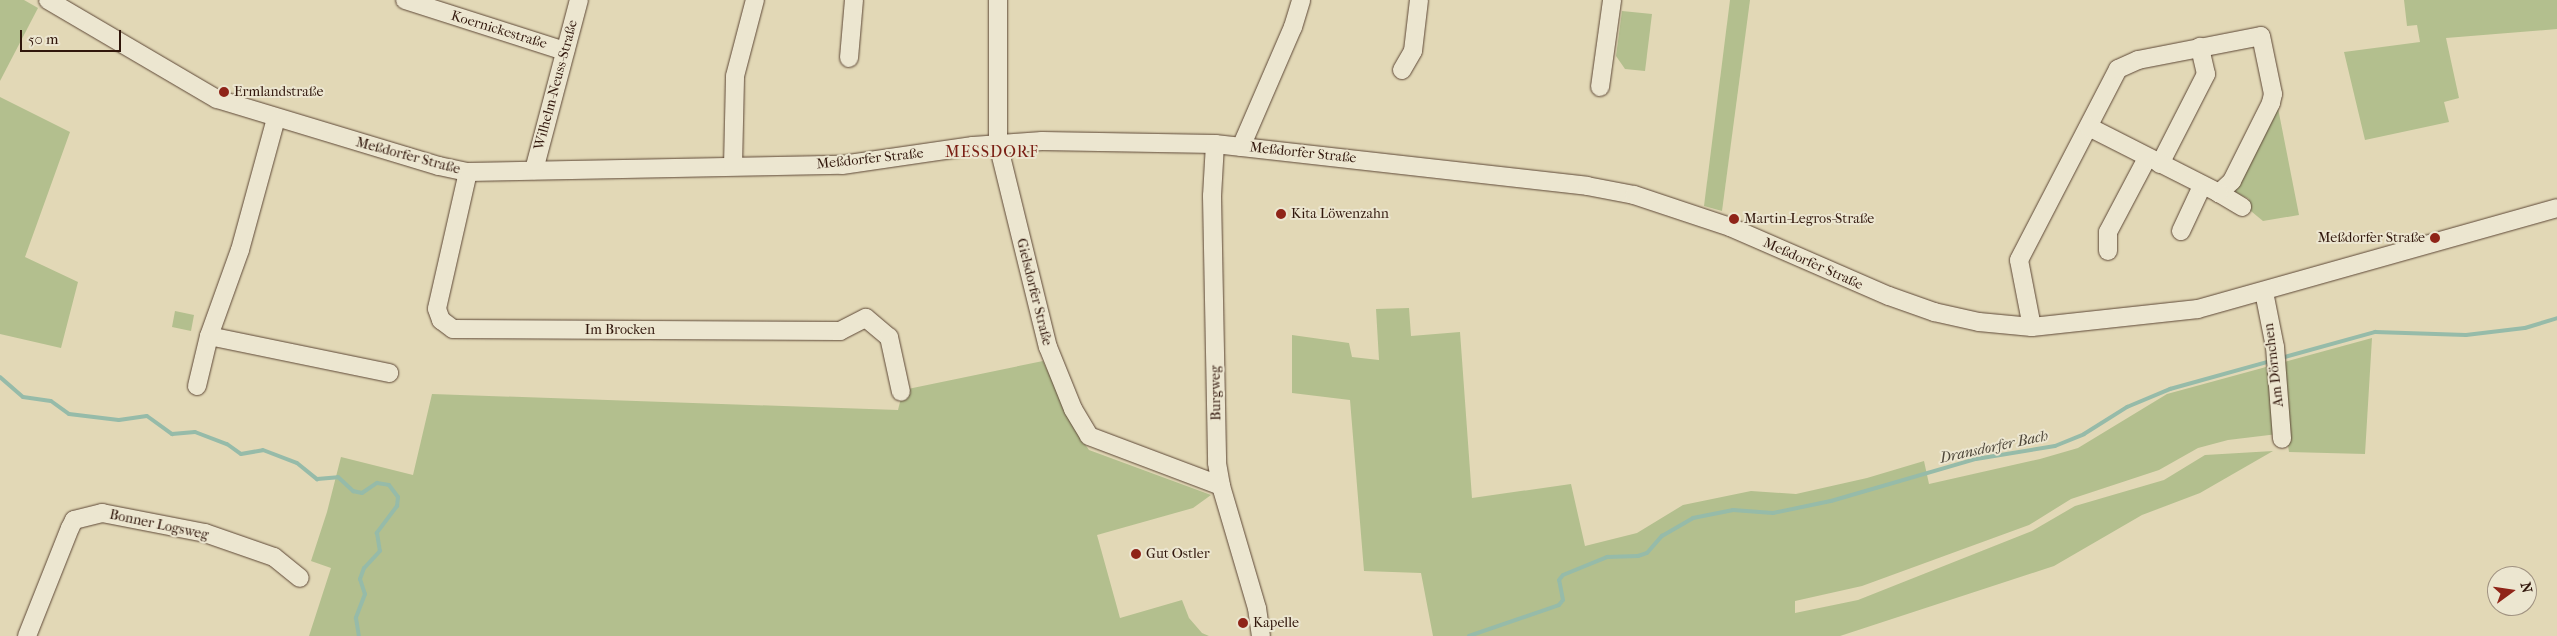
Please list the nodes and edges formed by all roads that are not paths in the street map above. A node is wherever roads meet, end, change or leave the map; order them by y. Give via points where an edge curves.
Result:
1 (48, 0) edge
2 (405, 0) edge
3 (579, 0) edge
4 (755, 0) edge
5 (854, 0) edge
6 (998, 0) edge
7 (1301, 0) edge
8 (1419, 0) edge
9 (1612, 0) edge
10 (2200, 47) junction
11 (565, 51) junction
12 (849, 58) dead end
13 (1402, 70) dead end
14 (1600, 87) dead end
15 (276, 118) junction
16 (2090, 127) junction
17 (998, 144) junction
18 (1215, 144) junction
19 (1241, 146) junction
20 (2153, 161) junction
21 (733, 166) junction
22 (534, 170) junction
23 (468, 172) junction
24 (2202, 186) junction
25 (2219, 193) junction
26 (2242, 207) dead end
27 (2557, 208) edge
28 (2181, 231) dead end
29 (2108, 251) dead end
30 (2264, 292) junction
31 (2032, 327) junction
32 (210, 336) junction
33 (388, 373) dead end
34 (197, 386) dead end
35 (901, 392) dead end
36 (2282, 438) dead end
37 (1221, 486) junction
38 (300, 578) dead end
39 (27, 636) edge
40 (1261, 636) edge

1 - 15 street, Meßdorfer Straße via 217,99
2 - 11 street, Koernickestraße
3 - 11 street, Wilhelm-Neuss-Straße
4 - 21 street via 735,76
5 - 12 street
6 - 17 street, Gielsdorfer Straße
7 - 19 street via 1293,27
8 - 13 street via 1413,51
9 - 14 street
10 - 16 street via 2138,60 2118,69
10 - 20 street via 2206,74
10 - 25 street via 2261,36 2273,94 2232,181
11 - 22 street, Wilhelm-Neuss-Straße
15 - 23 street, Meßdorfer Straße
15 - 32 street via 240,250
16 - 20 street
16 - 31 street via 2019,260
17 - 18 street, Meßdorfer Straße via 1042,141
17 - 21 street, Meßdorfer Straße via 842,165
17 - 37 street, Gielsdorfer Straße via 1048,347 1081,425 1090,436 1108,444
18 - 19 street, Meßdorfer Straße
18 - 37 street, Burgweg via 1212,196 1217,463
19 - 31 street, Meßdorfer Straße via 1587,186 1634,195 1717,222 1856,283 1934,312 1980,322
20 - 24 street
20 - 29 street via 2108,232
21 - 22 street, Meßdorfer Straße
22 - 23 street, Meßdorfer Straße
23 - 35 street, Im Brocken via 437,309 441,320 453,329 840,331 866,318 889,337
24 - 25 street
24 - 28 street
25 - 26 street
27 - 30 street, Meßdorfer Straße
30 - 31 street, Meßdorfer Straße via 2198,309
30 - 36 street, Am Dörnchen via 2275,348
32 - 33 street
32 - 34 street
37 - 40 street, Burgweg via 1257,608
38 - 39 street, Bonner Logsweg via 274,556 205,534 102,513 74,520

